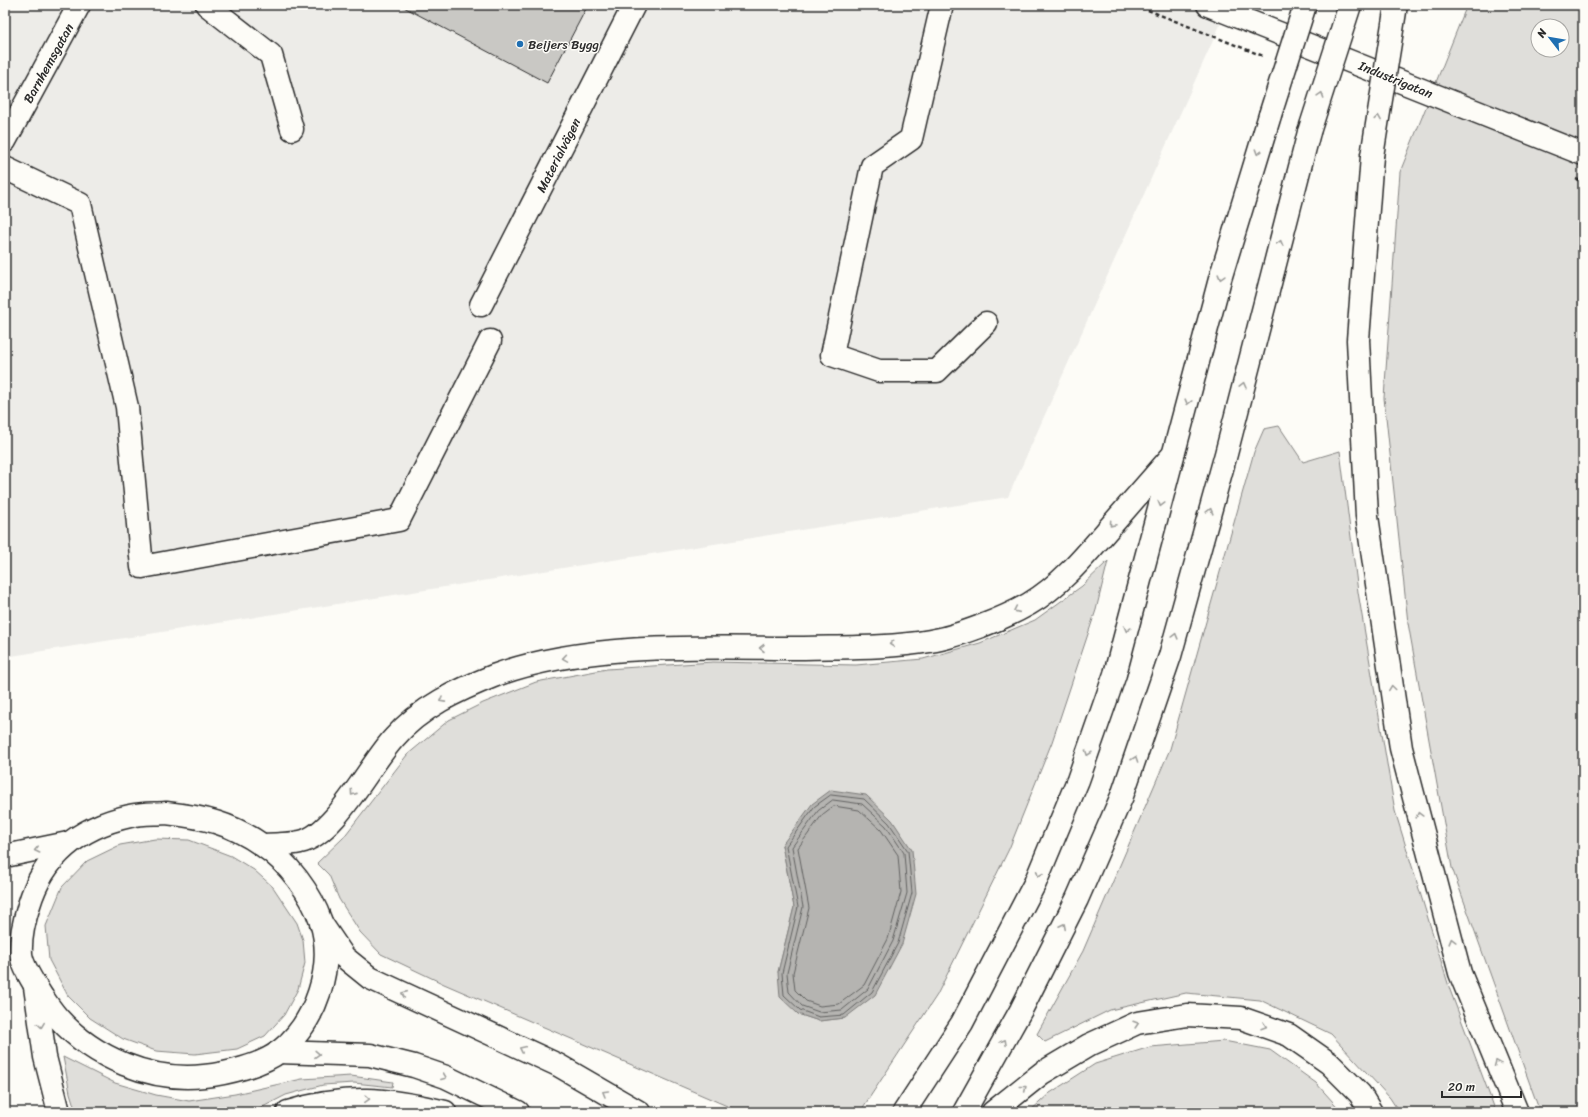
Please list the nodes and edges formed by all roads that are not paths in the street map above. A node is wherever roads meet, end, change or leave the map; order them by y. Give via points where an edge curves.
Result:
1 (79, 5) edge
2 (207, 5) edge
3 (634, 5) edge
4 (942, 5) edge
5 (1208, 5) edge
6 (1305, 5) edge
7 (1350, 5) edge
8 (1396, 5) edge
9 (292, 129) dead end
10 (5, 141) edge
11 (1583, 154) edge
12 (5, 168) edge
13 (481, 305) dead end
14 (986, 323) dead end
15 (490, 341) dead end
16 (1175, 452) junction
17 (68, 843) junction
18 (263, 845) junction
19 (5, 856) edge
20 (321, 923) junction
21 (13, 950) edge
22 (35, 987) junction
23 (278, 1052) junction
24 (59, 1112) edge
25 (288, 1112) edge
26 (445, 1112) edge
27 (518, 1112) edge
28 (639, 1112) edge
29 (904, 1112) edge
30 (964, 1112) edge
31 (993, 1112) edge
32 (1371, 1112) edge
33 (1516, 1112) edge

1 - 10 main road, Barnhemsgatan
2 - 9 main road via 271,55
3 - 13 main road, Materialvägen
4 - 14 main road via 911,139 872,166 832,355 879,371 937,371
5 - 11 main road, Industrigatan
6 -> 16 main road, bridge via 1220,279
30 -> 7 main road, bridge via 1025,1003 1077,899 1122,796 1170,656 1226,454 1309,132
33 -> 8 main road, bridge via 1460,973 1400,741 1366,516 1358,340 1372,156
12 - 15 main road via 80,204 127,407 142,567 399,520
16 -> 18 main road via 1065,577 1029,604 976,628 931,641 858,647 683,648 603,652 541,662 498,675 454,693 425,709 394,738 333,820 316,835 302,842
16 -> 29 main road via 1115,674 1078,780 1035,883 966,1016
17 - 18 main road via 98,826 132,816 166,812 201,817 233,828
17 -> 19 main road
17 - 21 main road via 47,866 32,894
18 - 20 main road via 287,867 307,893
20 - 23 main road via 325,951 323,980 314,1007 299,1032
28 -> 20 main road via 558,1066 370,978 344,957
21 - 22 main road
22 - 23 main road via 58,1019 88,1045 124,1064 162,1075 202,1076 242,1069
22 -> 24 main road via 45,1057
23 -> 27 main road via 370,1055 399,1062 446,1077
25 -> 26 main road via 311,1105 358,1099 402,1102
31 -> 32 main road via 1042,1073 1089,1045 1137,1023 1187,1015 1241,1018 1289,1034 1329,1063 1360,1094

